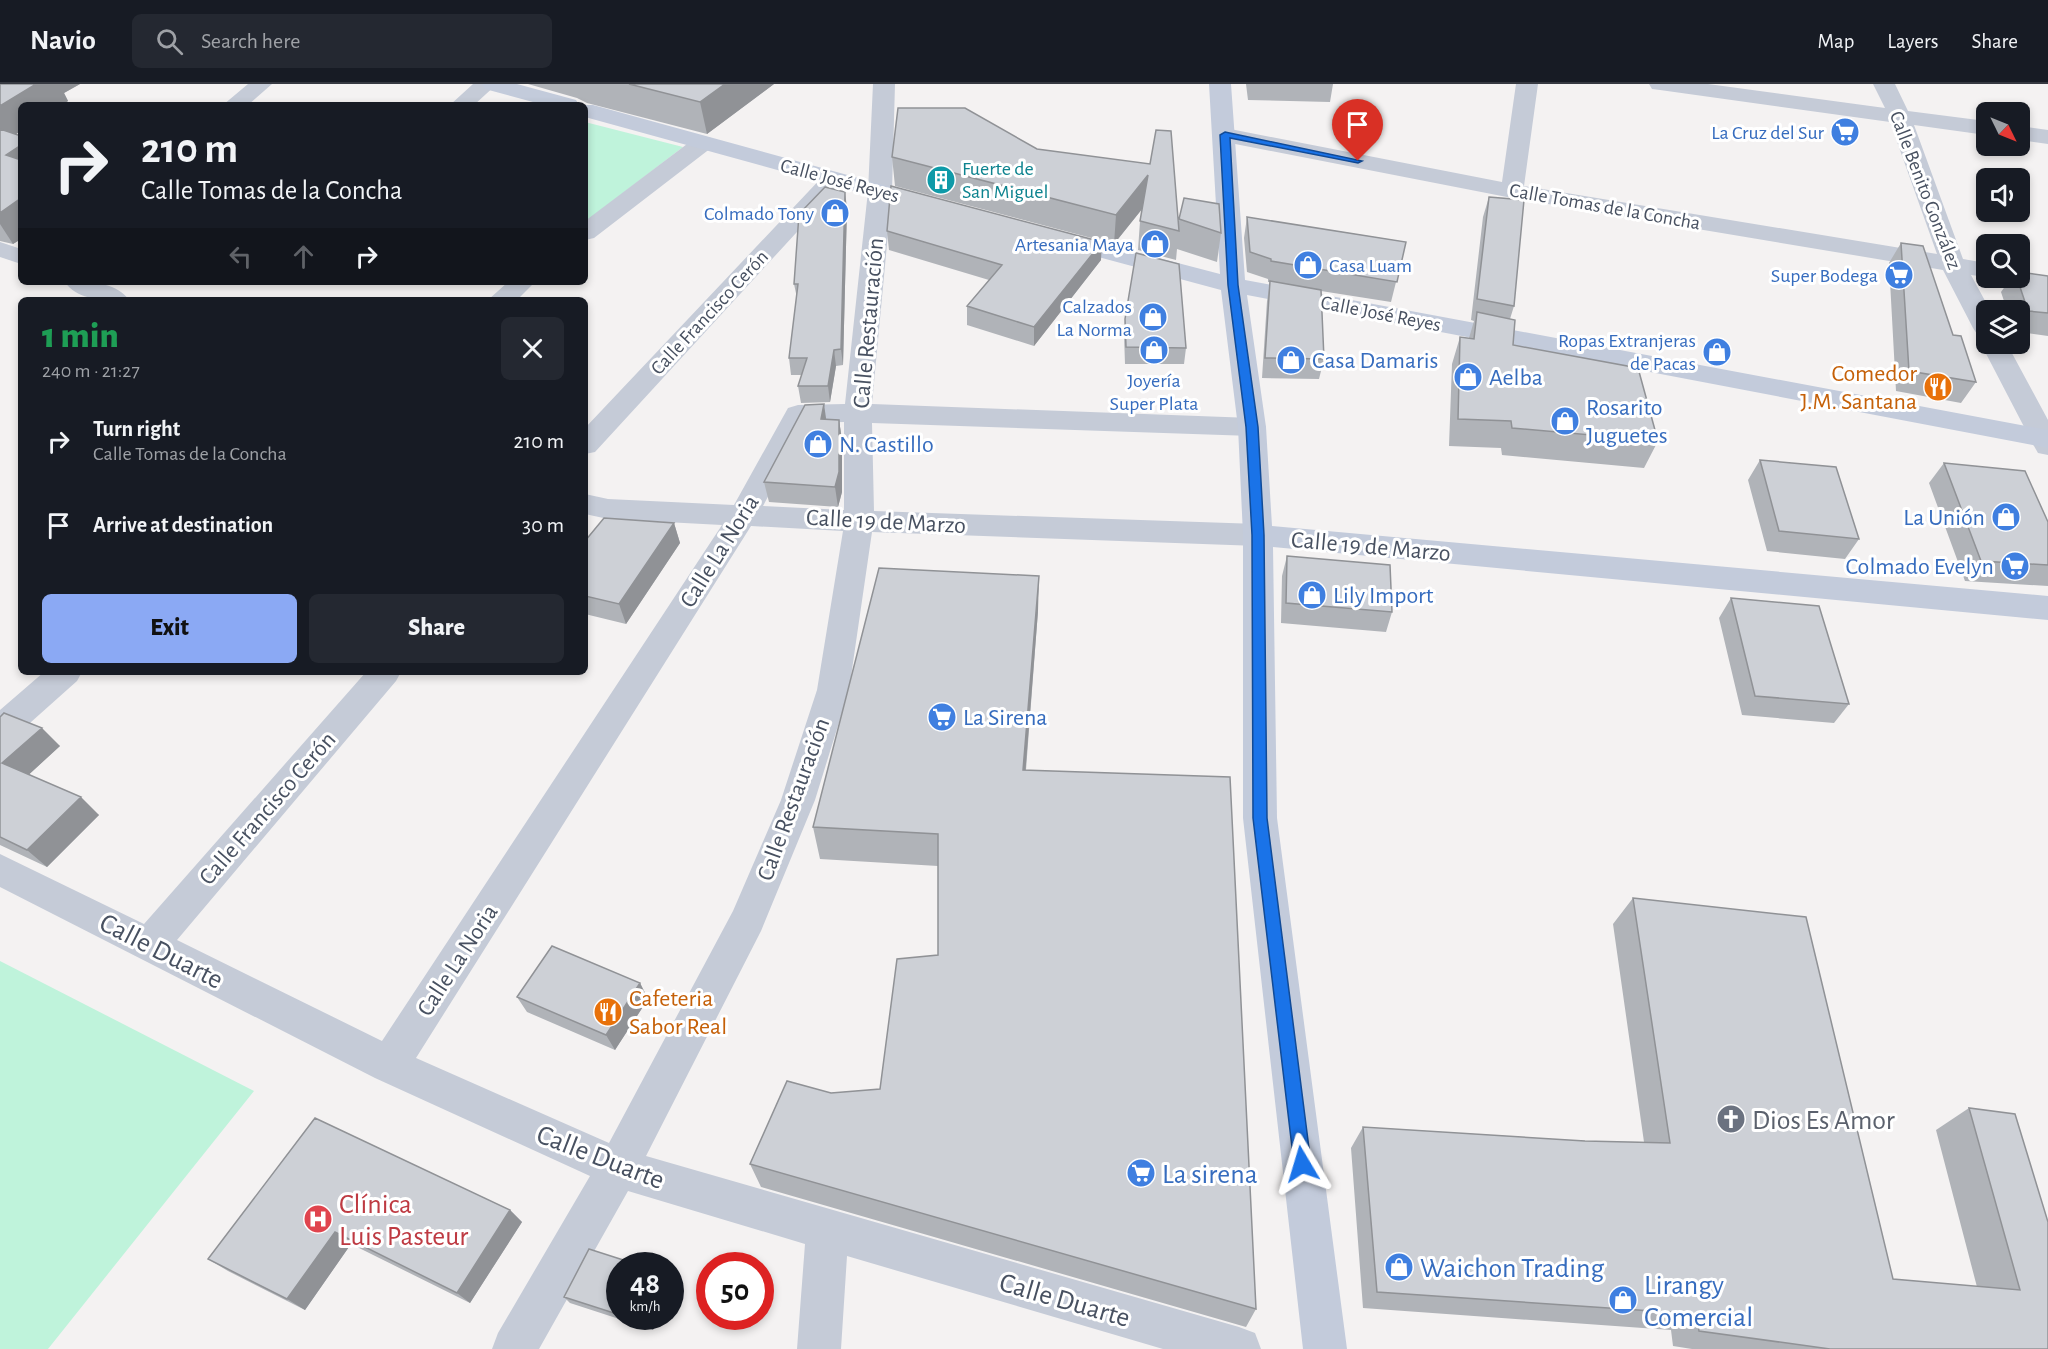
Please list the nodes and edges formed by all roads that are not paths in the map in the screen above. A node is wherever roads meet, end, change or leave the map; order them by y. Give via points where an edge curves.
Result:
1 (261, 84) edge
2 (486, 84) edge
3 (493, 84) edge
4 (884, 84) edge
5 (1220, 84) edge
6 (1527, 84) edge
7 (1660, 84) edge
8 (1884, 84) edge
9 (238, 102) edge
10 (465, 102) edge
11 (556, 102) edge
12 (588, 111) edge
13 (1899, 115) junction
14 (1976, 127) edge
15 (1225, 135) junction
16 (2030, 135) edge
17 (2048, 137) edge
18 (703, 143) junction
19 (833, 179) junction
20 (880, 191) junction
21 (1512, 191) junction
22 (960, 212) edge
23 (588, 231) edge
24 (1040, 234) edge
25 (0, 249) edge
26 (18, 256) edge
27 (1953, 265) junction
28 (1976, 268) edge
29 (84, 285) edge
30 (519, 285) edge
31 (1233, 285) junction
32 (110, 297) edge
33 (505, 297) edge
34 (1976, 309) edge
35 (1999, 354) edge
36 (858, 413) junction
37 (1252, 427) junction
38 (2047, 441) edge
39 (588, 442) edge
40 (588, 505) edge
41 (744, 514) junction
42 (859, 521) junction
43 (1258, 535) junction
44 (2048, 608) edge
45 (63, 675) edge
46 (382, 675) edge
47 (0, 730) edge
48 (0, 870) edge
49 (150, 944) junction
50 (388, 1065) junction
51 (618, 1168) junction
52 (828, 1230) junction
53 (514, 1349) edge
54 (819, 1349) edge
55 (1239, 1349) edge
56 (1325, 1349) edge

1 - 9 street
2 - 10 street
3 - 11 main road
4 - 20 street, Calle Restauración
5 - 15 main road
6 - 21 street
7 - 13 street
8 - 13 street, Calle Benito González
12 - 18 main road, Calle José Reyes
13 - 14 street
13 - 27 street, Calle Benito González
15 - 21 street, Calle Tomas de la Concha
15 - 31 main road
16 - 17 street
18 - 19 main road, Calle José Reyes
18 - 23 street
19 - 20 main road, Calle José Reyes
19 - 39 street, Calle Francisco Cerón
20 - 22 main road, Calle José Reyes
20 - 36 street, Calle Restauración
21 - 27 street, Calle Tomas de la Concha
24 - 31 main road, Calle José Reyes
25 - 26 street
27 - 28 street, Calle Tomas de la Concha
27 - 34 street, Calle Benito González
29 - 32 street
30 - 33 street
31 - 37 main road
31 - 38 main road, Calle José Reyes
35 - 38 street
36 - 37 street, Calle La Noria
36 - 41 street, Calle La Noria via 798,414
36 - 42 street, Calle Restauración
37 - 43 main road
40 - 41 street, Calle 19 de Marzo via 608,509
41 - 42 street, Calle 19 de Marzo
41 - 50 street, Calle La Noria
42 - 43 street, Calle 19 de Marzo
42 - 51 street, Calle Restauración via 833,690 798,800 748,918
43 - 44 main road, Calle 19 de Marzo
43 - 56 main road via 1260,818
45 - 47 street
46 - 49 street, Calle Francisco Cerón
48 - 49 street, Calle Duarte
49 - 50 street, Calle Duarte
50 - 51 street, Calle Duarte
51 - 52 street, Calle Duarte
51 - 53 street, Calle Restauración
52 - 54 street
52 - 55 street, Calle Duarte

